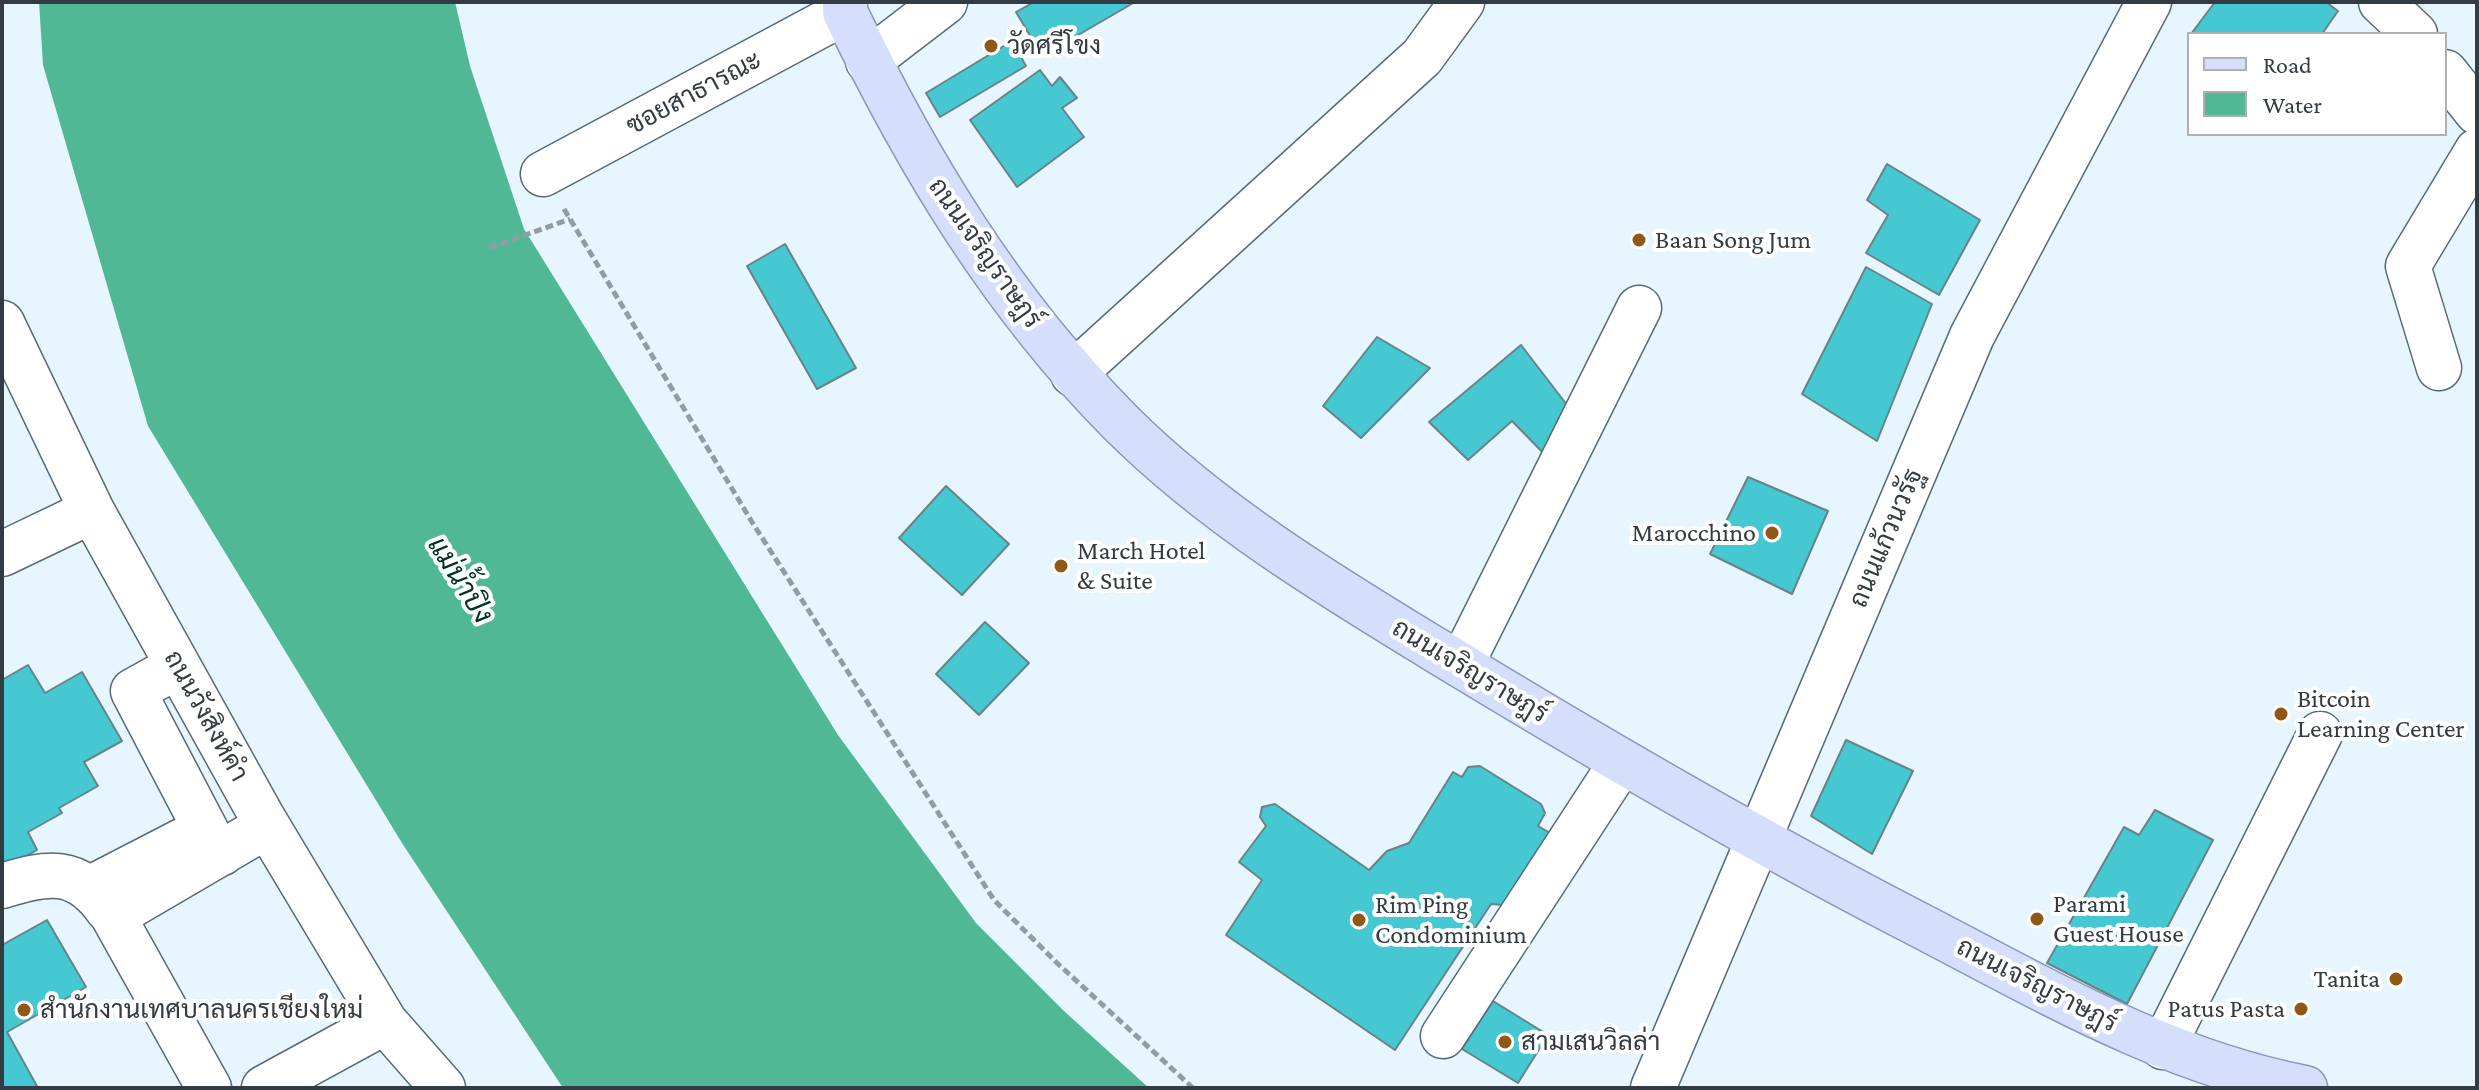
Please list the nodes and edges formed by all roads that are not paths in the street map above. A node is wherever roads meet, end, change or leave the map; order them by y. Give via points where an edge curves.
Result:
1 (945, 2) edge
2 (1462, 2) edge
3 (2149, 2) edge
4 (2381, 2) edge
5 (845, 7) edge
6 (2413, 32) edge
7 (868, 61) junction
8 (2447, 74) edge
9 (2477, 112) edge
10 (2477, 151) edge
11 (543, 174) road end
12 (1639, 308) dead end
13 (2, 323) edge
14 (2439, 368) dead end
15 (1073, 374) junction
16 (92, 511) junction
17 (2, 554) edge
18 (1461, 665) junction
19 (178, 666) junction
20 (2320, 734) dead end
21 (1621, 763) junction
22 (267, 826) junction
23 (1756, 840) junction
24 (217, 846) junction
25 (2, 886) edge
26 (101, 903) junction
27 (385, 1022) junction
28 (1443, 1036) dead end
29 (2187, 1066) edge
30 (209, 1088) edge
31 (264, 1088) edge
32 (443, 1088) edge
33 (1653, 1088) edge
34 (2305, 1088) edge

1 - 7 street
2 - 15 street via 1422,57
3 - 23 street, ถนนแก้วนวรัฐ via 1972,336
4 - 6 street
5 - 7 main road, ถนนเจริญราษฎร์
5 - 11 street, ซอยสาธารณะ
7 - 15 main road, ถนนเจริญราษฎร์ via 942,195 1003,287
8 - 9 street
10 - 14 street via 2408,266
12 - 18 street
13 - 16 street, ถนนวังสิงห์คำ
15 - 18 main road, ถนนเจริญราษฎร์ via 1222,508
16 - 17 street
16 - 19 street, ถนนวังสิงห์คำ
18 - 21 main road, ถนนเจริญราษฎร์
19 - 22 street, ถนนวังสิงห์คำ
19 - 24 street via 133,691
20 - 29 street
21 - 23 main road, ถนนเจริญราษฎร์
21 - 28 street
22 - 24 street
22 - 27 street, ถนนวังสิงห์คำ
23 - 29 main road, ถนนเจริญราษฎร์
23 - 33 street, ถนนแก้วนวรัฐ
24 - 26 street
25 - 26 street via 43,873 65,875
26 - 30 street
27 - 31 street
27 - 32 street, ถนนวังสิงห์คำ
29 - 34 main road, ถนนเจริญราษฎร์

